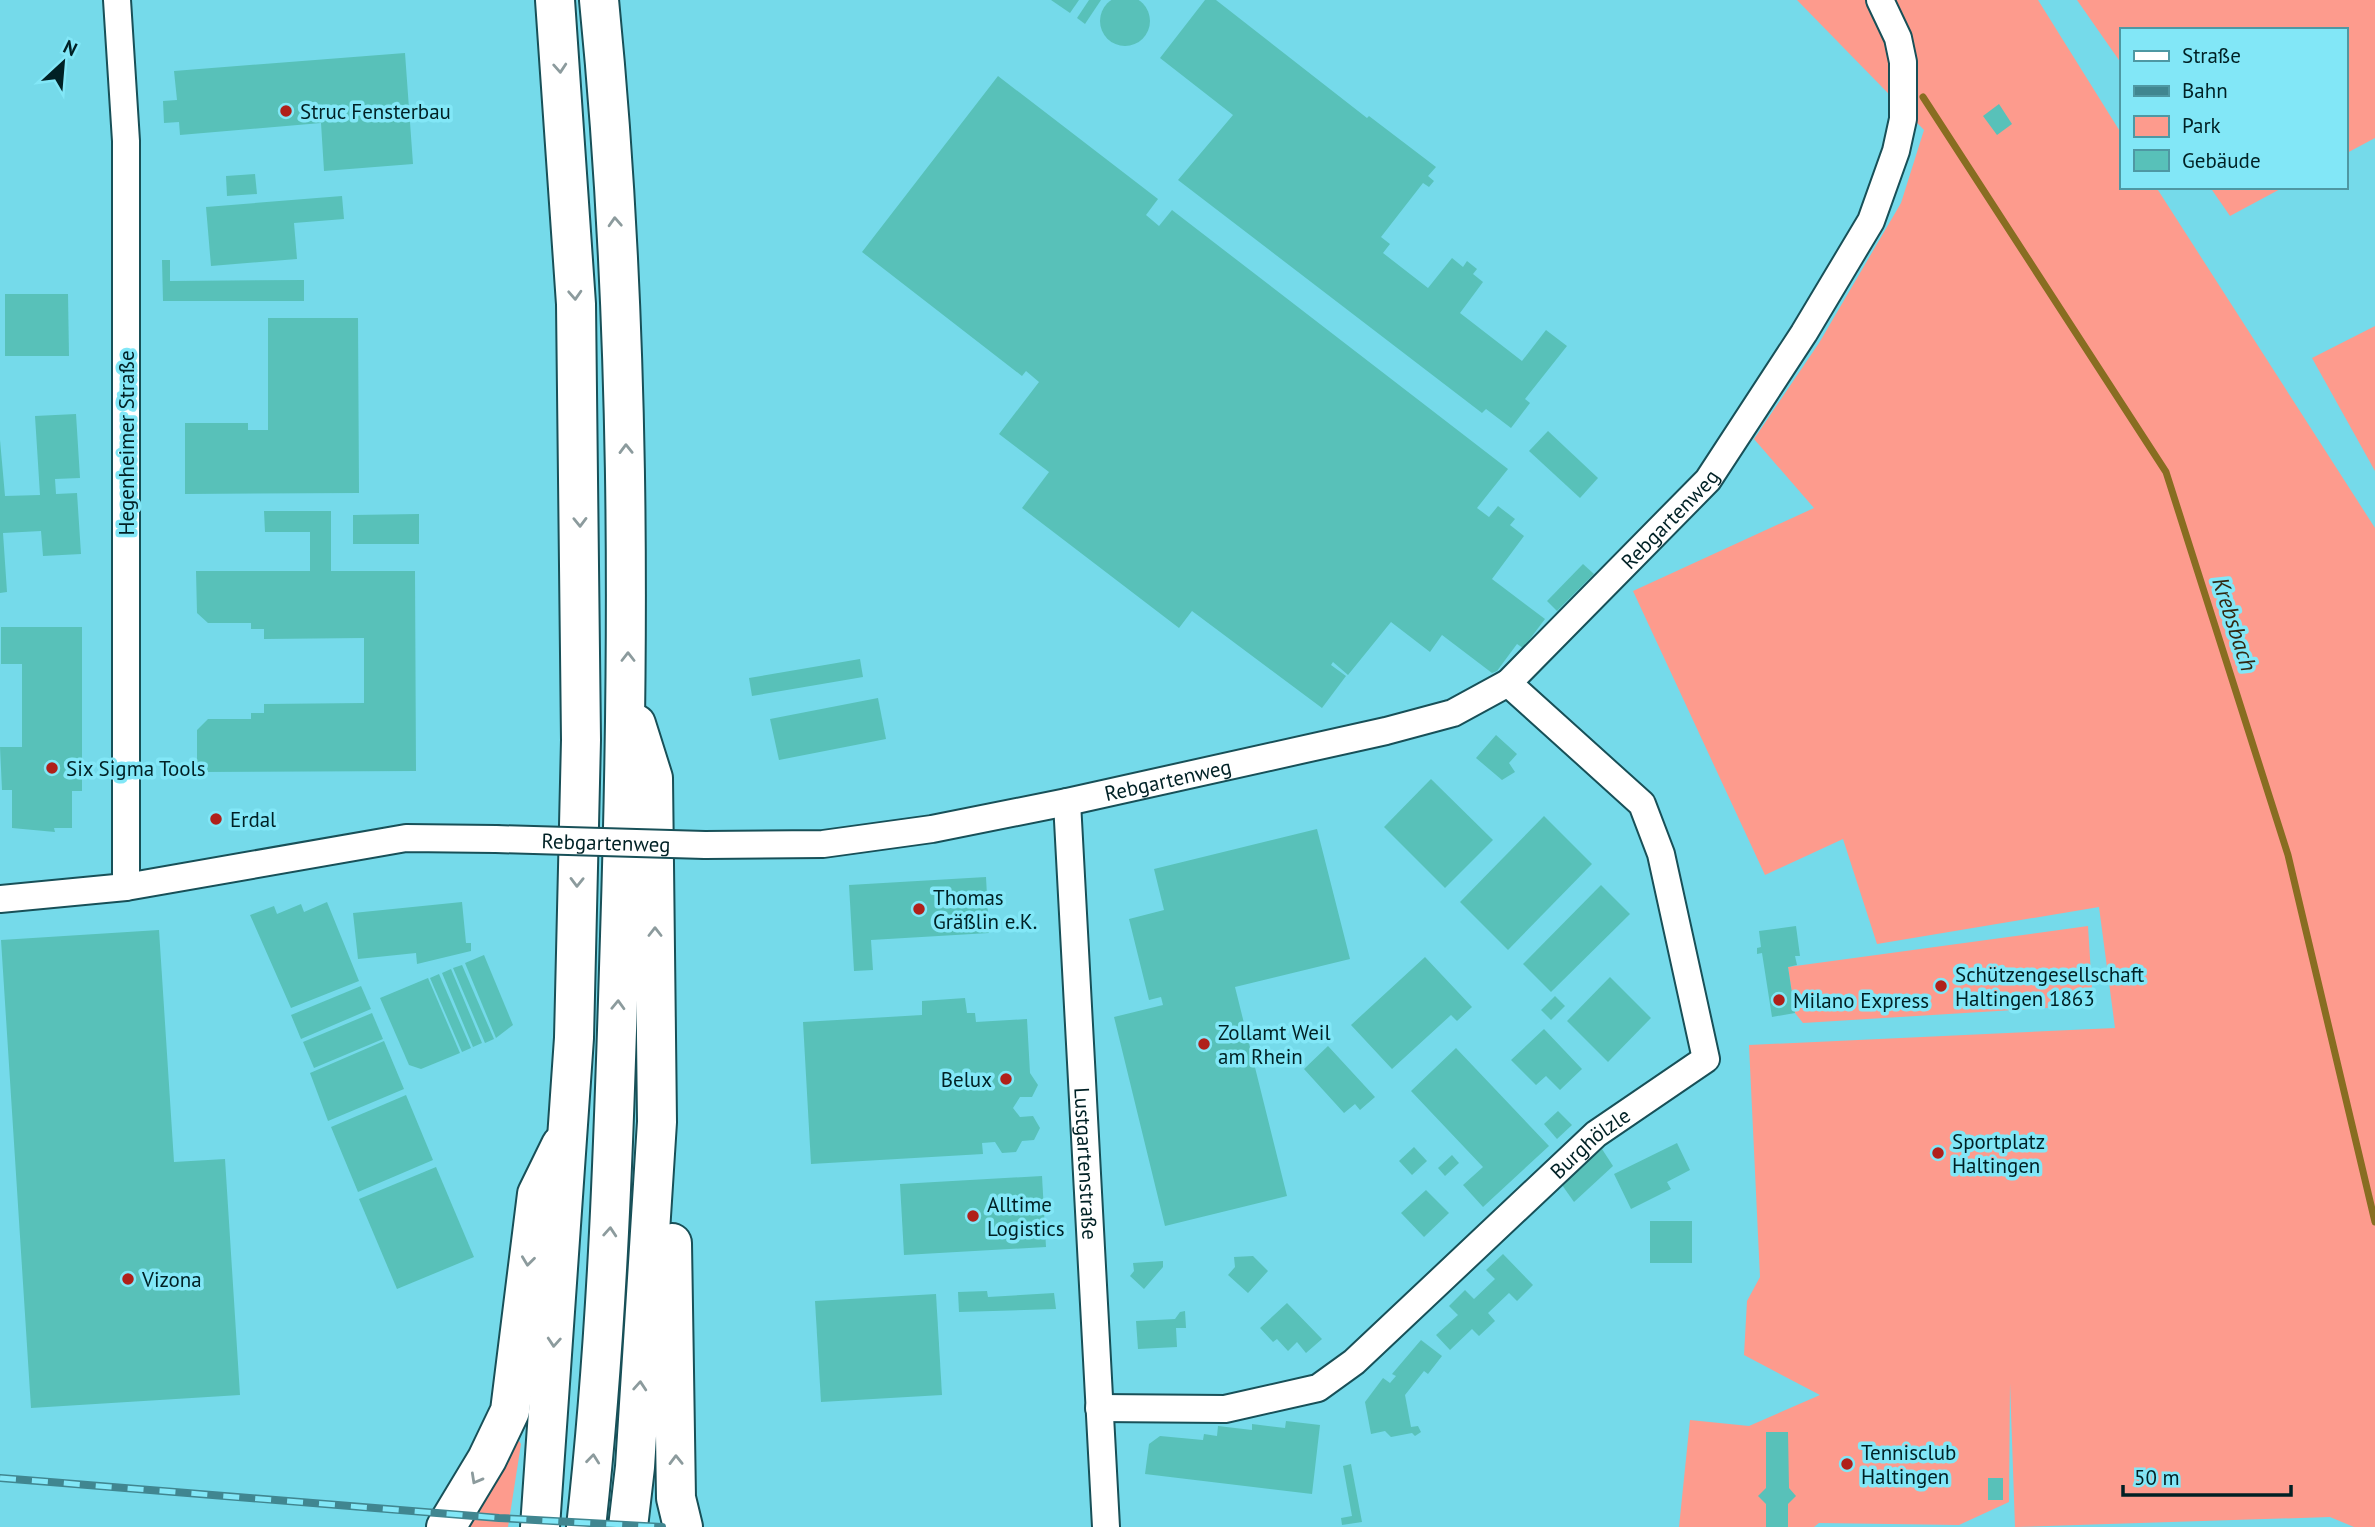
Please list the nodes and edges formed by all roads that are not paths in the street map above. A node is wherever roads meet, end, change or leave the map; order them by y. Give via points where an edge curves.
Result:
1 (117, 0) edge
2 (555, 0) edge
3 (599, 0) edge
4 (1880, 0) edge
5 (1508, 683) junction
6 (628, 699) junction
7 (1067, 802) junction
8 (126, 887) junction
9 (0, 899) edge
10 (657, 1122) junction
11 (569, 1127) junction
12 (1099, 1408) junction
13 (446, 1527) edge
14 (540, 1527) edge
15 (586, 1527) edge
16 (628, 1527) edge
17 (683, 1527) edge
18 (1106, 1527) edge

1 - 8 street, Hegenheimer Straße via 126,141
2 -> 11 highway via 576,304 580,534 581,740
6 -> 3 highway via 626,440 611,125
4 - 5 street, Rebgartenweg via 1898,38 1903,119 1871,221 1708,480
5 - 7 street, Rebgartenweg via 1453,713 1386,732
5 - 12 street, Burghölzle via 1642,804 1661,854 1706,1059 1596,1134 1354,1362 1318,1388 1225,1409
10 -> 6 highway via 653,778
15 -> 6 highway via 611,1215
7 - 8 street, Rebgartenweg, bridge via 932,829 823,844 407,838
7 - 12 street, Lustgartenstraße
8 - 9 street, Rebgartenweg
16 -> 10 highway
17 -> 10 highway via 676,1498 670,1153
11 -> 13 highway via 537,1194 509,1410 487,1459
11 -> 14 highway
12 - 18 street, Lustgartenstraße

